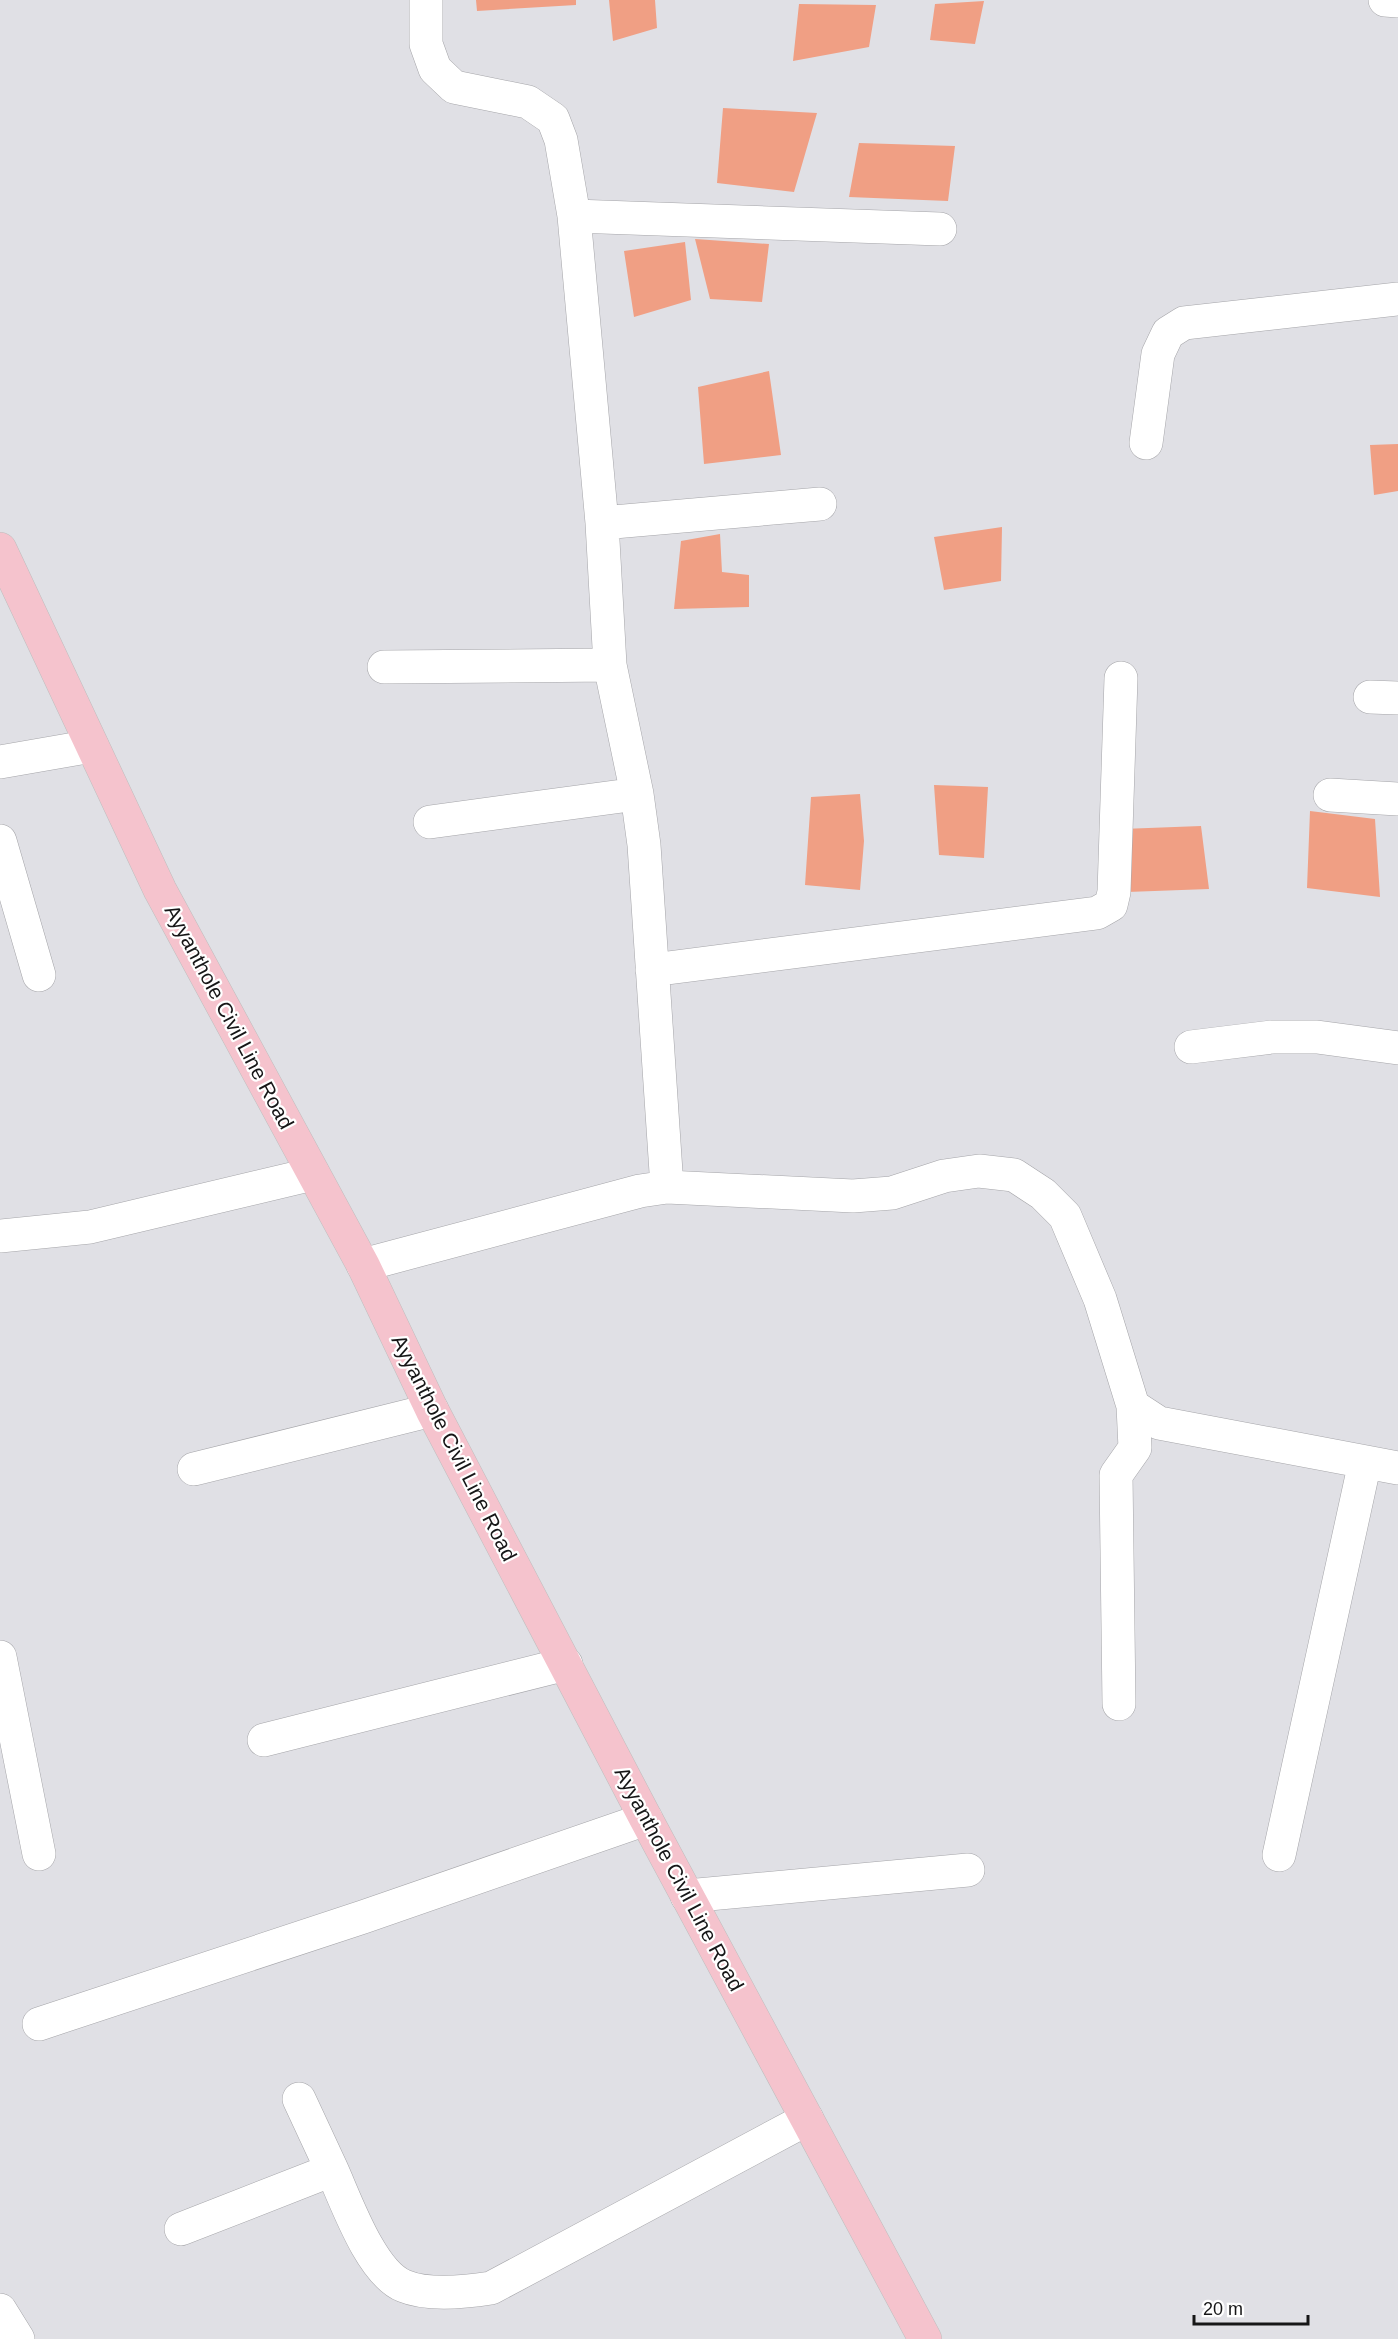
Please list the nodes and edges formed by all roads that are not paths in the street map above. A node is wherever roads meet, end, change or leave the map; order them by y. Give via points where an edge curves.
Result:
1 (426, 0) edge
2 (1385, 0) edge
3 (1398, 1) edge
4 (574, 216) junction
5 (940, 229) dead end
6 (1398, 299) edge
7 (1146, 443) dead end
8 (820, 504) dead end
9 (602, 523) junction
10 (0, 549) edge
11 (610, 665) junction
12 (384, 667) dead end
13 (1121, 678) dead end
14 (92, 746) junction
15 (0, 762) edge
16 (637, 794) junction
17 (1330, 795) dead end
18 (1398, 799) edge
19 (430, 822) dead end
20 (0, 841) edge
21 (652, 970) junction
22 (39, 975) dead end
23 (1191, 1047) dead end
24 (1398, 1048) edge
25 (313, 1174) junction
26 (667, 1187) junction
27 (0, 1236) edge
28 (363, 1265) junction
29 (1133, 1406) junction
30 (432, 1410) junction
31 (1365, 1462) junction
32 (1398, 1468) edge
33 (194, 1469) dead end
34 (0, 1657) edge
35 (566, 1664) junction
36 (1119, 1704) dead end
37 (264, 1740) dead end
38 (646, 1819) junction
39 (39, 1854) dead end
40 (1279, 1855) dead end
41 (968, 1870) dead end
42 (687, 1896) junction
43 (39, 2024) dead end
44 (299, 2099) dead end
45 (807, 2119) junction
46 (332, 2170) junction
47 (181, 2229) dead end
48 (0, 2310) edge
49 (18, 2339) edge
50 (925, 2339) edge

1 - 4 street via 426,44 435,69 454,87 528,102 553,119 561,140
2 - 3 street
4 - 5 street
4 - 9 street
6 - 7 street via 1184,323 1168,333 1158,354
8 - 9 street
9 - 11 street
10 - 14 main road, Ayyanthole Civil Line Road
11 - 12 street
11 - 16 street
13 - 21 street via 1111,905 1097,913
14 - 15 street
14 - 25 main road, Ayyanthole Civil Line Road via 160,890
16 - 19 street
16 - 21 street
17 - 18 street
20 - 22 street
21 - 26 street
23 - 24 street via 1272,1037 1317,1037
25 - 27 street via 90,1227
25 - 28 main road, Ayyanthole Civil Line Road
26 - 28 street
26 - 29 street via 853,1196 892,1193 944,1176 979,1171 1014,1175 1043,1194 1065,1216 1100,1299
28 - 30 main road, Ayyanthole Civil Line Road
29 - 31 street via 1159,1423
29 - 36 street via 1135,1448 1116,1475
30 - 33 street
30 - 35 main road, Ayyanthole Civil Line Road
31 - 32 street
31 - 40 street
34 - 39 street
35 - 37 street
35 - 38 main road, Ayyanthole Civil Line Road
38 - 42 main road, Ayyanthole Civil Line Road
38 - 43 street
41 - 42 street
42 - 45 main road, Ayyanthole Civil Line Road
44 - 46 street
45 - 46 street via 491,2288 462,2293 403,2286 386,2273 362,2239
45 - 50 main road, Ayyanthole Civil Line Road
46 - 47 street
48 - 49 street

